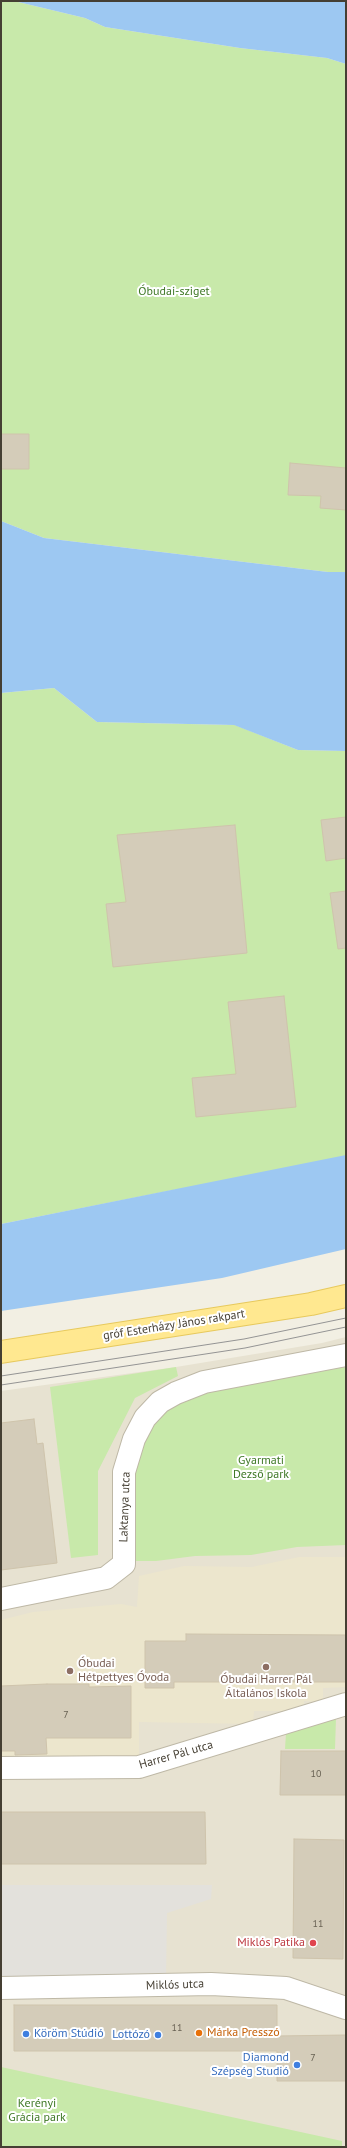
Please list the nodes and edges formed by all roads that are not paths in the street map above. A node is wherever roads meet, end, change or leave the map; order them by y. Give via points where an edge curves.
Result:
1 (346, 1296) edge
2 (1, 1352) edge
3 (346, 1355) edge
4 (1, 1599) edge
5 (346, 1704) edge
6 (1, 1768) edge
7 (1, 1988) edge
8 (346, 2008) edge

1 - 2 main road, gróf Esterházy János rakpart via 311,1304
3 - 4 street, Laktanya utca via 204,1382 160,1402 145,1418 134,1439 124,1472 124,1564 106,1578
5 - 6 street, Harrer Pál utca via 140,1767
7 - 8 street, Miklós utca via 211,1984 286,1988

